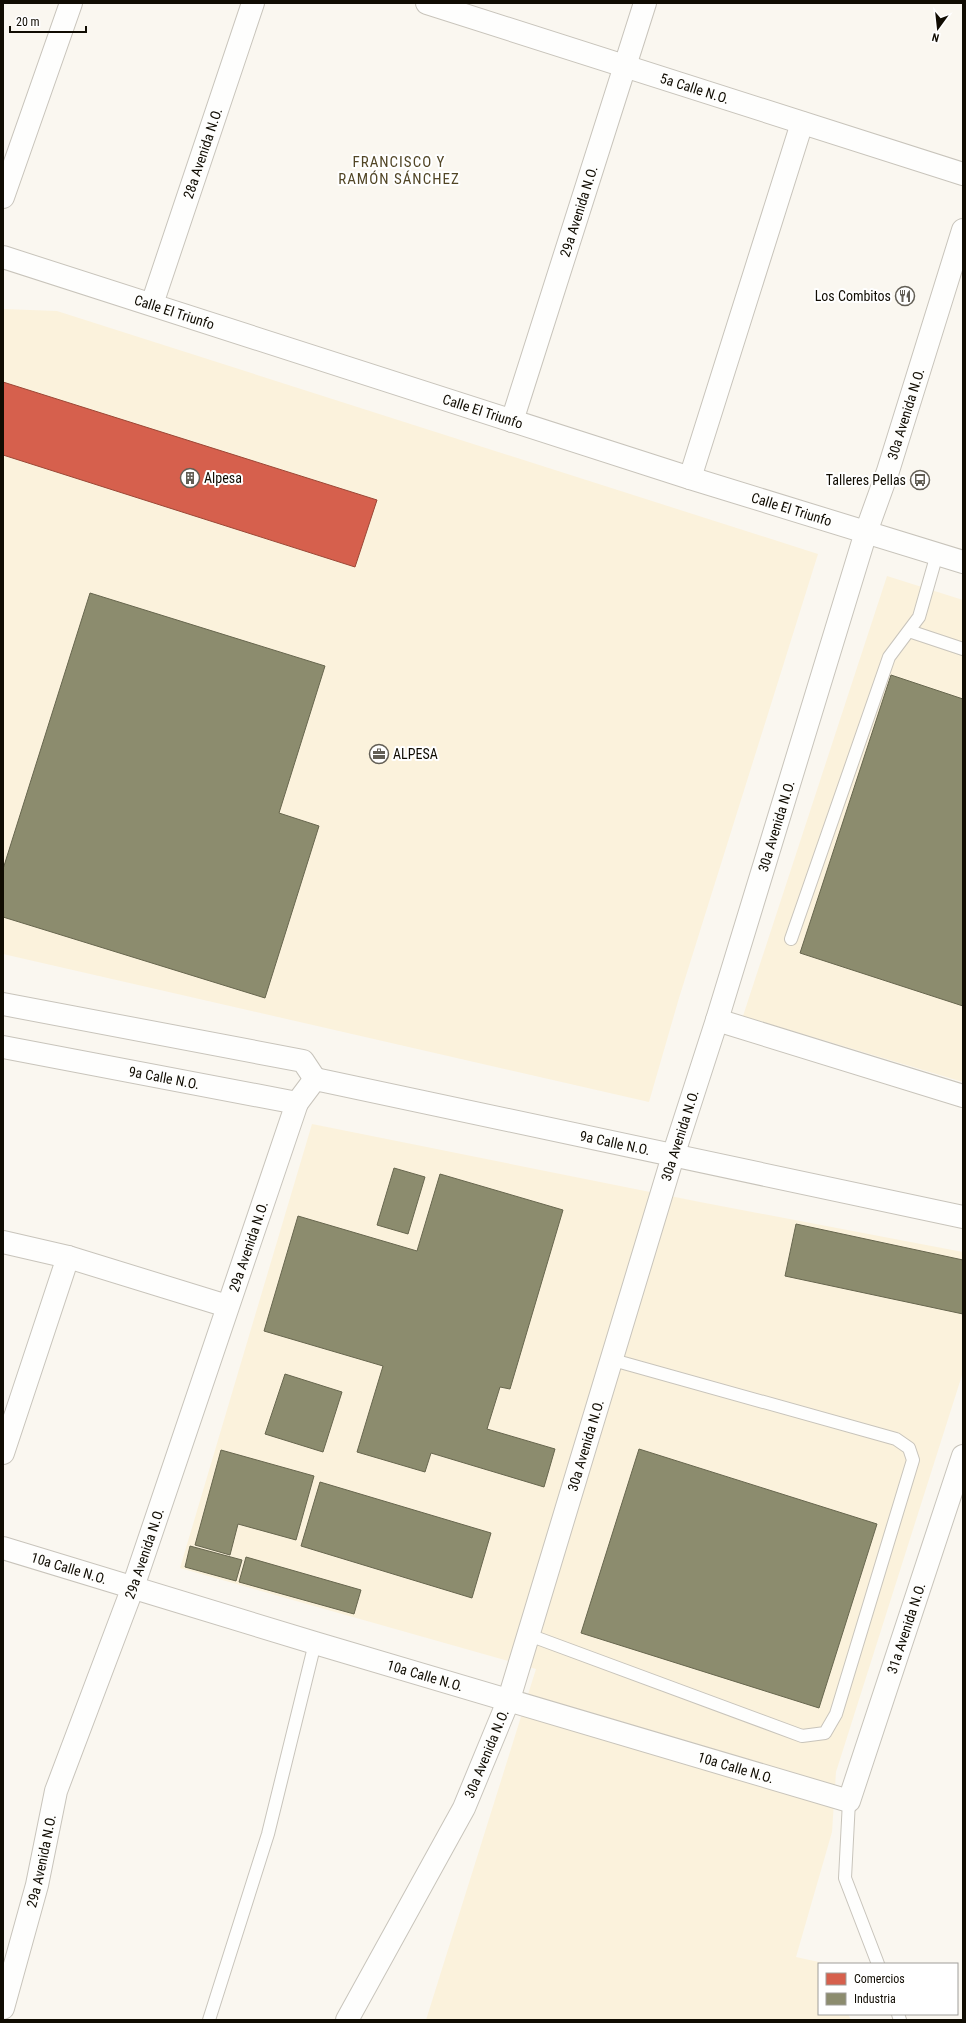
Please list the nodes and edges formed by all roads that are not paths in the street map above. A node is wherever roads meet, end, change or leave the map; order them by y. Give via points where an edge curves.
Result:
1 (71, 3) edge
2 (253, 3) edge
3 (427, 3) edge
4 (645, 3) edge
5 (625, 67) junction
6 (802, 123) junction
7 (963, 174) edge
8 (3, 197) edge
9 (963, 230) edge
10 (3, 257) edge
11 (152, 304) junction
12 (512, 421) junction
13 (690, 478) junction
14 (866, 532) junction
15 (937, 554) junction
16 (963, 562) edge
17 (909, 631) junction
18 (963, 649) edge
19 (791, 940) dead end
20 (3, 1004) edge
21 (717, 1020) junction
22 (3, 1047) edge
23 (315, 1080) junction
24 (963, 1096) edge
25 (297, 1103) junction
26 (673, 1156) junction
27 (963, 1217) edge
28 (3, 1242) edge
29 (68, 1257) junction
30 (227, 1306) junction
31 (612, 1360) junction
32 (3, 1453) edge
33 (963, 1456) edge
34 (3, 1548) edge
35 (133, 1587) junction
36 (529, 1635) junction
37 (315, 1643) junction
38 (509, 1699) junction
39 (849, 1801) junction
40 (878, 1963) edge
41 (3, 2008) edge
42 (209, 2020) edge
43 (347, 2020) edge

1 - 8 street
2 - 11 street, 28a Avenida N.O.
3 - 5 street, 5a Calle N.O.
4 - 5 street, 29a Avenida N.O.
5 - 6 street, 5a Calle N.O.
5 - 12 street, 29a Avenida N.O.
6 - 7 street, 5a Calle N.O.
6 - 13 street
9 - 14 street, 30a Avenida N.O. via 888,471
10 - 11 street, Calle El Triunfo
11 - 12 street, Calle El Triunfo
12 - 13 street, Calle El Triunfo
13 - 14 street, Calle El Triunfo
14 - 15 street, Calle El Triunfo
14 - 21 street, 30a Avenida N.O.
15 - 16 street, Calle El Triunfo
15 - 17 lane via 919,617
17 - 18 lane
17 - 19 lane via 889,657
20 - 23 street via 303,1061
21 - 24 street
21 - 26 street, 30a Avenida N.O.
22 - 25 street, 9a Calle N.O.
23 - 25 street
23 - 26 street, 9a Calle N.O.
25 - 30 street, 29a Avenida N.O.
26 - 27 street, 9a Calle N.O.
26 - 31 street, 30a Avenida N.O.
28 - 29 street
29 - 30 street
29 - 32 street
30 - 35 street, 29a Avenida N.O.
31 - 36 street, 30a Avenida N.O.
31 - 36 lane via 896,1439 909,1448 913,1460 836,1714 825,1733 802,1736
33 - 39 street, 31a Avenida N.O.
34 - 35 street, 10a Calle N.O.
35 - 37 street, 10a Calle N.O.
35 - 41 street, 29a Avenida N.O. via 56,1791 37,1885
36 - 38 street, 30a Avenida N.O.
37 - 38 street, 10a Calle N.O.
37 - 42 lane via 268,1834
38 - 39 street, 10a Calle N.O.
38 - 43 street, 30a Avenida N.O. via 464,1808
39 - 40 lane via 845,1878

